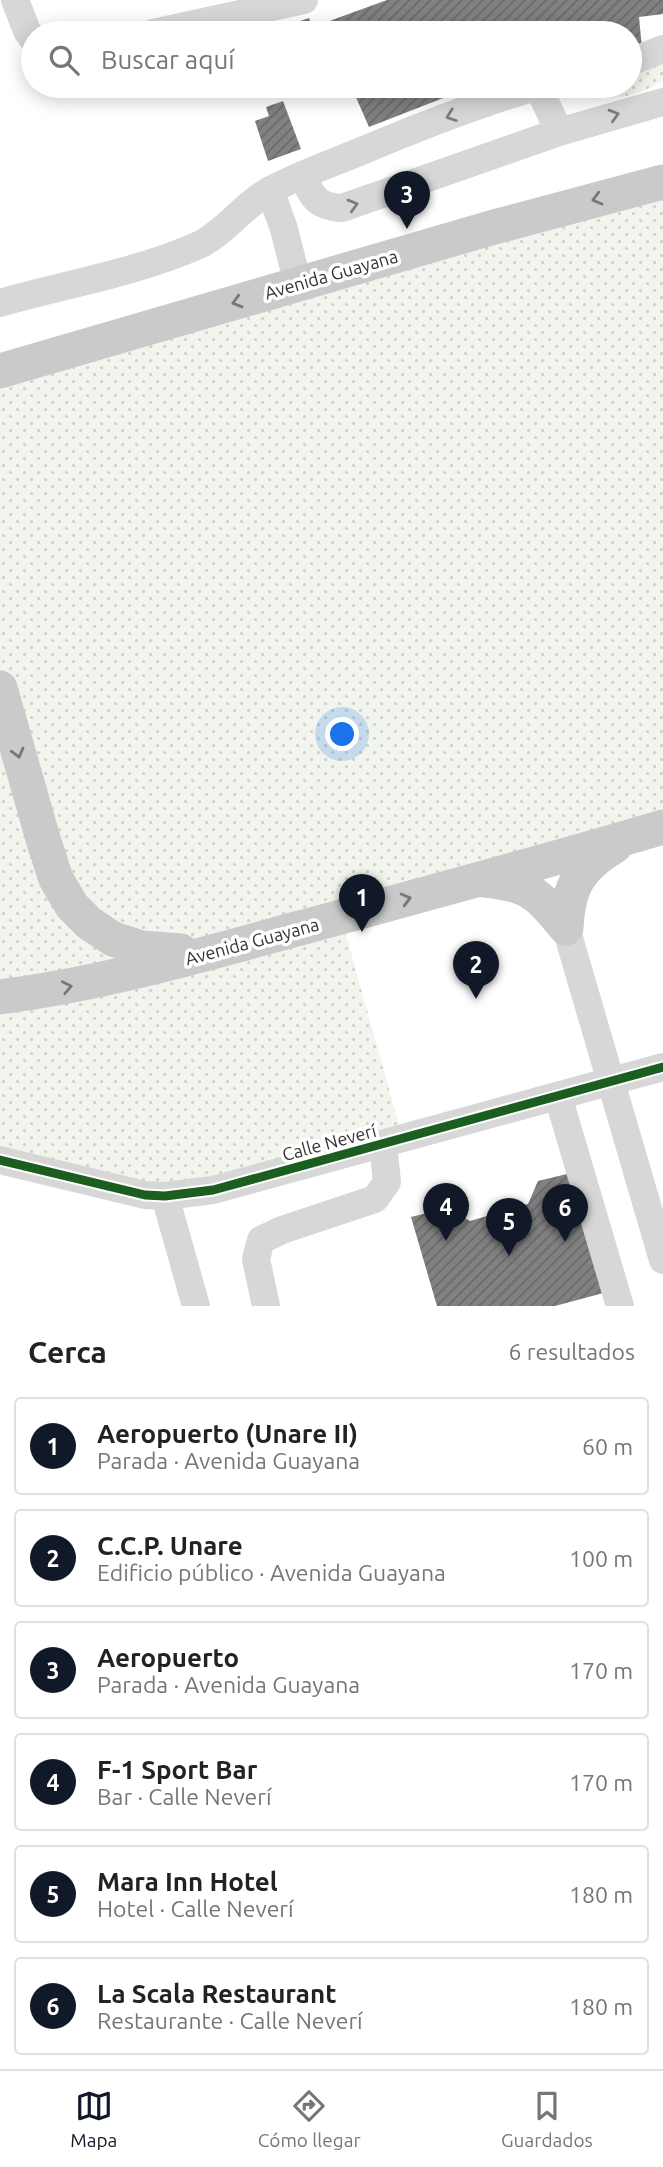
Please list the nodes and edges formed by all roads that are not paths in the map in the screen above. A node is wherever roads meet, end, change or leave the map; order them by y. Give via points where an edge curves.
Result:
1 (15, 0) edge
2 (304, 0) edge
3 (23, 21) edge
4 (208, 21) edge
5 (663, 49) edge
6 (642, 57) edge
7 (498, 98) edge
8 (543, 98) edge
9 (663, 102) edge
10 (559, 132) junction
11 (302, 175) junction
12 (663, 182) edge
13 (270, 190) junction
14 (298, 284) junction
15 (0, 303) edge
16 (16, 366) edge
17 (0, 382) edge
18 (0, 688) edge
19 (663, 827) edge
20 (630, 837) junction
21 (477, 880) junction
22 (566, 928) junction
23 (205, 953) junction
24 (0, 997) edge
25 (663, 1067) edge
26 (611, 1082) junction
27 (558, 1097) junction
28 (383, 1144) junction
29 (0, 1160) edge
30 (165, 1196) junction
31 (663, 1260) edge
32 (196, 1306) edge
33 (266, 1306) edge
34 (620, 1306) edge

1 - 3 street
2 - 4 street
5 - 6 street
7 -> 11 street
8 - 10 street
10 -> 9 street
11 -> 10 street via 313,198 326,207 342,208
11 - 13 street
12 -> 14 main road, Avenida Guayana
13 - 14 street
13 - 15 street via 200,244 148,264
14 -> 16 main road, Avenida Guayana
16 - 17 main road, Avenida Guayana
18 -> 23 main road via 56,879 72,906 113,939 141,948
19 - 20 main road, Avenida Guayana
20 - 21 main road, Avenida Guayana
20 - 22 main road via 583,869 567,905
21 - 22 main road via 512,883 531,891
23 -> 21 main road, Avenida Guayana
22 - 26 street
24 -> 23 main road, Avenida Guayana via 99,980
25 - 26 street, Calle Neverí
26 - 27 street, Calle Neverí
26 - 31 street
27 - 28 street, Calle Neverí
27 - 34 street
28 - 30 street, Calle Neverí via 213,1190
28 - 33 street via 387,1182 375,1199 261,1240 256,1259
29 - 30 street, Calle Neverí via 129,1192
30 - 32 street

